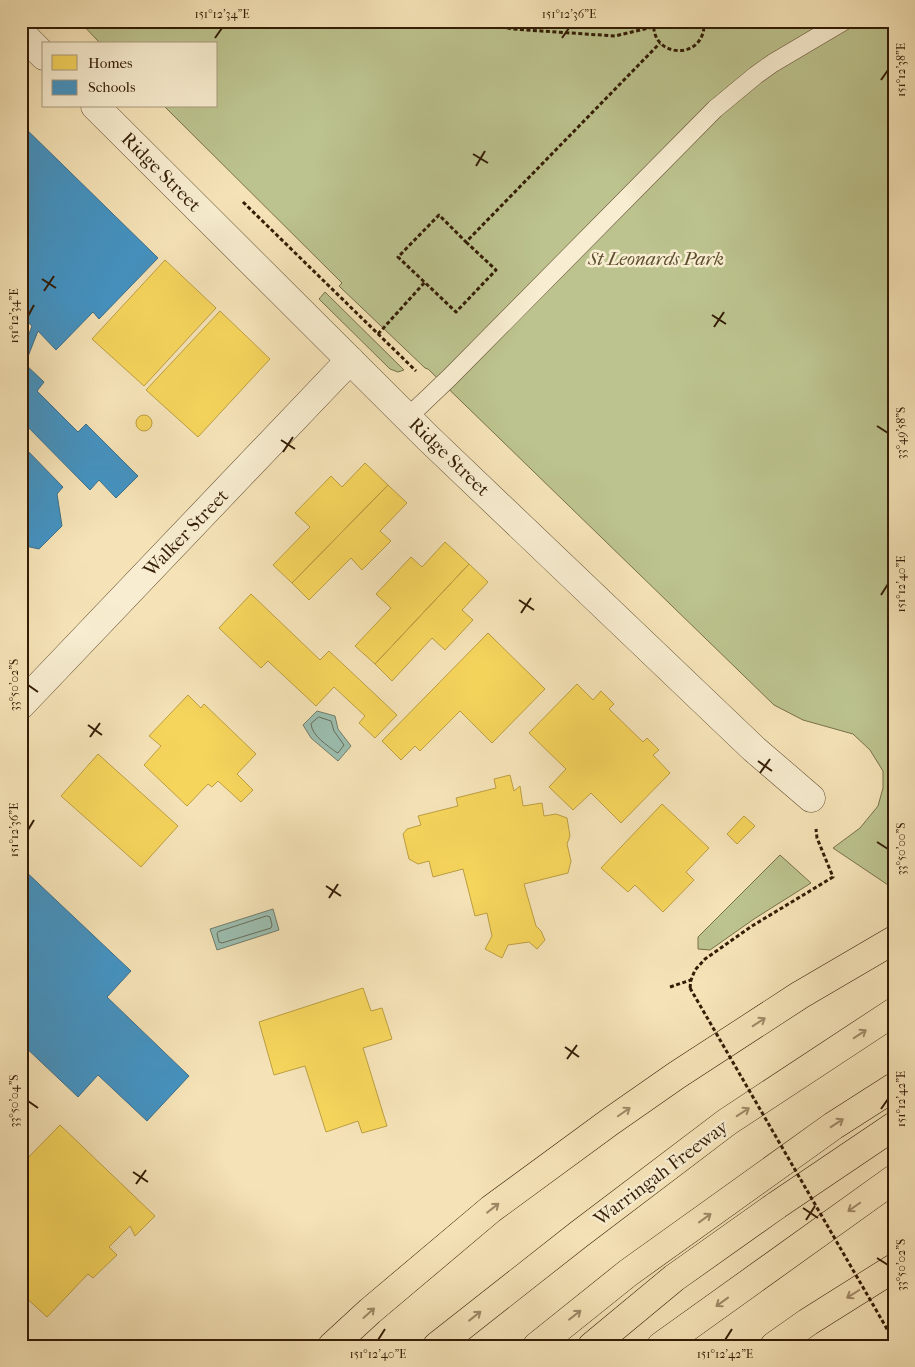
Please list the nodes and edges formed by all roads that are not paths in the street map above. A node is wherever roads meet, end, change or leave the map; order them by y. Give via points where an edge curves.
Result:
1 (844, 21) edge
2 (21, 33) edge
3 (42, 54) edge
4 (96, 108) edge
5 (350, 360) junction
6 (408, 417) junction
7 (21, 705) edge
8 (811, 798) road end
9 (894, 940) edge
10 (894, 1012) edge
11 (894, 1087) edge
12 (894, 1126) edge
13 (894, 1178) edge
14 (894, 1268) edge
15 (332, 1346) edge
16 (436, 1346) edge
17 (537, 1346) edge
18 (592, 1346) edge
19 (661, 1346) edge
20 (774, 1346) edge

1 - 6 lane via 773,63 715,109
2 - 3 street
4 - 5 street, Ridge Street
5 - 6 street, Ridge Street
5 - 7 street, Walker Street
6 - 8 street, Ridge Street via 754,749
15 -> 9 highway via 491,1209 677,1074 792,1000
16 -> 10 highway, Warringah Freeway via 727,1122
17 -> 11 highway via 628,1273 833,1126
12 - 18 highway via 674,1278
13 -> 19 highway
14 -> 20 highway

